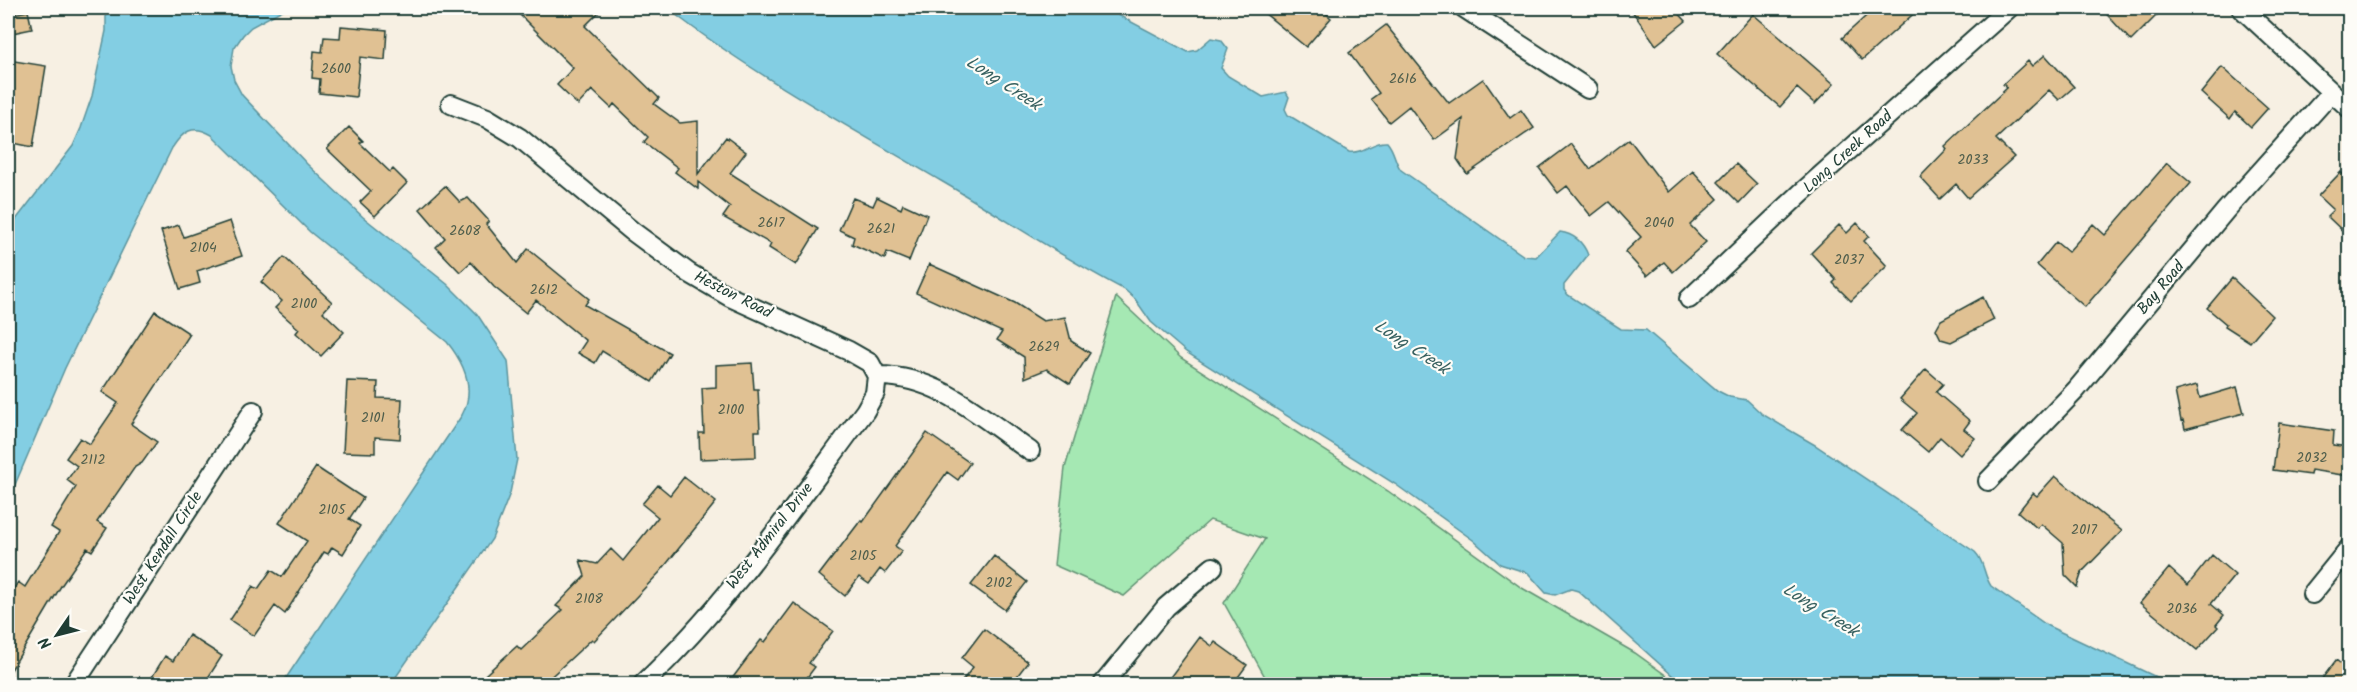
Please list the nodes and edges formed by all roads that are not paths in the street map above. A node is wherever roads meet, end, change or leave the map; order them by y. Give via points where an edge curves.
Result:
1 (1464, 8) edge
2 (2009, 8) edge
3 (2241, 8) edge
4 (1588, 89) dead end
5 (2331, 93) junction
6 (451, 104) dead end
7 (2349, 109) edge
8 (1689, 299) dead end
9 (877, 376) junction
10 (253, 411) dead end
11 (1030, 451) dead end
12 (1988, 481) dead end
13 (2349, 547) edge
14 (1213, 567) dead end
15 (2312, 594) dead end
16 (74, 684) edge
17 (643, 684) edge
18 (1103, 684) edge

1 - 4 street
2 - 8 street, Long Creek Road via 1801,193
3 - 5 street
5 - 7 street
5 - 12 street, Bay Road via 2226,210 2076,390
6 - 9 street, Heston Road via 487,118 520,138 688,273 730,297 849,351 870,363
9 - 11 street via 920,380 941,390
9 - 17 street, West Admiral Drive via 878,384 865,411 777,529 688,640
10 - 16 street, West Kendall Circle
13 - 15 street
14 - 18 street via 1166,607

